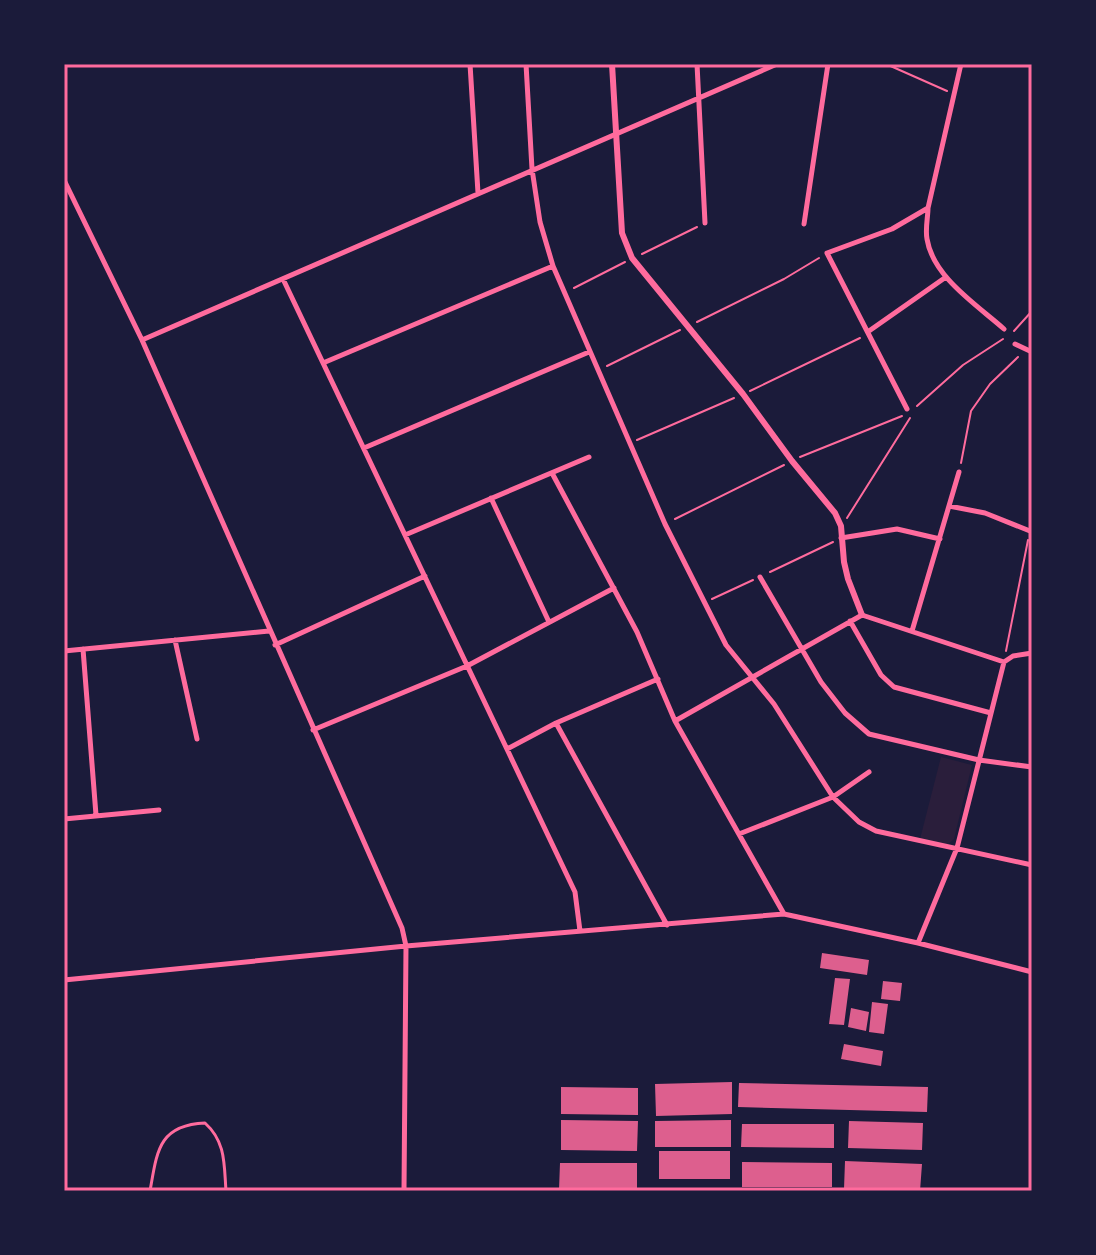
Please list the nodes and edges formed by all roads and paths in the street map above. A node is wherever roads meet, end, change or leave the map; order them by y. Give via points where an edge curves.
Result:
1 (470, 64) edge
2 (526, 64) edge
3 (612, 64) edge
4 (697, 64) edge
5 (777, 64) edge
6 (828, 64) edge
7 (886, 64) edge
8 (961, 64) edge
9 (953, 94) junction
10 (697, 98) junction
11 (617, 134) junction
12 (532, 169) junction
13 (64, 180) edge
14 (478, 193) junction
15 (928, 208) junction
16 (705, 223) dead end
17 (804, 224) dead end
18 (827, 253) junction
19 (553, 266) junction
20 (946, 277) junction
21 (283, 279) junction
22 (1032, 311) edge
23 (687, 327) junction
24 (1004, 329) dead end
25 (869, 331) junction
26 (142, 340) junction
27 (1015, 344) dead end
28 (1029, 351) edge
29 (589, 352) junction
30 (323, 363) junction
31 (598, 370) junction
32 (907, 409) dead end
33 (364, 448) junction
34 (589, 457) dead end
35 (959, 472) joint
36 (552, 473) junction
37 (491, 498) junction
38 (949, 506) junction
39 (841, 526) junction
40 (1030, 531) edge
41 (405, 535) junction
42 (841, 538) junction
43 (940, 539) junction
44 (425, 576) junction
45 (760, 577) junction
46 (614, 588) junction
47 (704, 603) junction
48 (862, 615) junction
49 (850, 621) junction
50 (549, 622) junction
51 (269, 631) junction
52 (912, 631) junction
53 (175, 640) junction
54 (275, 645) junction
55 (83, 649) junction
56 (802, 650) junction
57 (64, 651) edge
58 (1032, 653) edge
59 (1004, 662) junction
60 (467, 666) junction
61 (754, 677) junction
62 (658, 679) junction
63 (991, 713) junction
64 (675, 721) junction
65 (556, 723) junction
66 (313, 730) junction
67 (197, 739) dead end
68 (507, 749) junction
69 (979, 760) junction
70 (1032, 767) edge
71 (869, 772) dead end
72 (833, 797) junction
73 (159, 810) dead end
74 (96, 815) junction
75 (64, 819) edge
76 (739, 834) junction
77 (957, 848) junction
78 (1032, 865) edge
79 (784, 914) junction
80 (667, 925) junction
81 (580, 931) junction
82 (918, 943) junction
83 (406, 946) junction
84 (1032, 972) edge
85 (64, 980) edge
86 (150, 1191) edge
87 (226, 1191) edge
88 (404, 1191) edge

1 - 14 street
2 - 12 street
3 - 11 street
4 - 10 street
5 - 10 street
6 - 17 street
7 - 9 path
8 - 9 street
9 - 15 street
10 - 11 street
10 - 16 street
11 - 12 street
11 - 23 street via 625,245
12 - 14 street
12 - 19 street
13 - 26 street
14 - 21 street
15 - 18 street via 892,229
15 - 20 street via 926,237
18 - 23 path
18 - 25 street
19 - 29 street
19 - 30 street
20 - 24 street
20 - 25 street
21 - 26 street
21 - 30 street
22 - 39 path via 1011,334 919,401
23 - 31 path
23 - 39 street
25 - 32 street
26 - 51 street
27 - 28 street
28 - 35 path via 990,384 971,411
29 - 31 street
29 - 33 street
30 - 33 street
31 - 47 street
33 - 41 street
34 - 36 street
35 - 38 street
36 - 37 street
36 - 46 street
37 - 41 street
37 - 50 street
38 - 40 street
38 - 43 street
39 - 42 street
40 - 59 path
41 - 44 street
42 - 43 street via 897,529
42 - 45 path
42 - 48 street via 848,579
43 - 52 street
44 - 54 street
44 - 60 street
45 - 47 path
45 - 56 street
46 - 50 street
46 - 62 street
47 - 61 street via 726,645
48 - 49 street
48 - 52 street
49 - 56 street
49 - 63 street via 881,675 894,687
50 - 60 street
51 - 53 street
51 - 54 street
52 - 59 street
53 - 55 street
53 - 67 street
54 - 66 street
55 - 57 street
55 - 74 street
56 - 61 street
56 - 69 street via 845,713 869,734
58 - 59 street
59 - 63 street
60 - 66 street
60 - 68 street
61 - 64 street
61 - 72 street
62 - 64 street
62 - 65 street
63 - 69 street
64 - 76 street
65 - 68 street
65 - 80 street
66 - 83 street
68 - 81 street via 575,892
69 - 70 street
69 - 77 street
71 - 72 street
72 - 76 street
72 - 77 street via 876,831
73 - 74 street
74 - 75 street
76 - 79 street
77 - 78 street
77 - 82 street
79 - 80 street
79 - 82 street
80 - 81 street
81 - 83 street
82 - 84 street
83 - 85 street
83 - 88 street
86 - 87 lane via 158,1148 170,1132 205,1123 218,1134 224,1150

